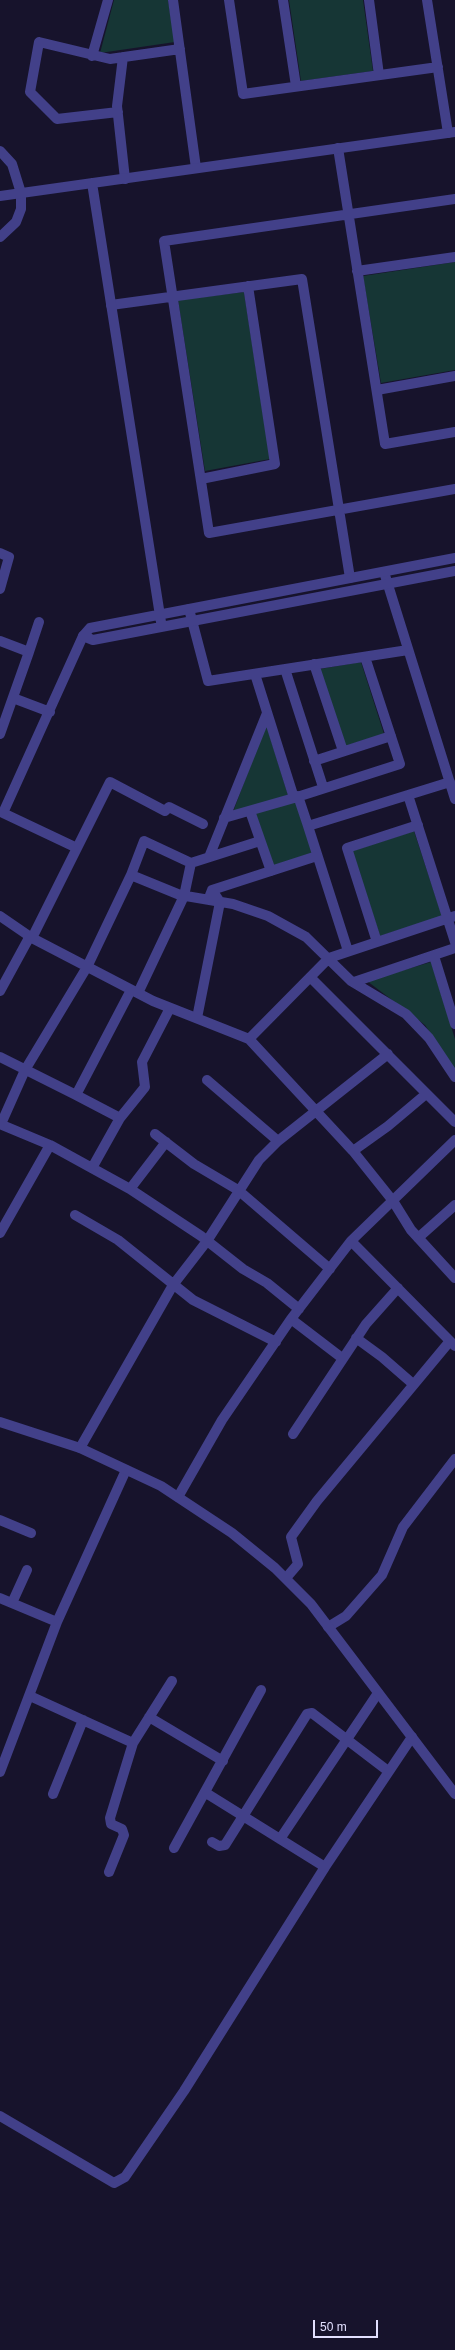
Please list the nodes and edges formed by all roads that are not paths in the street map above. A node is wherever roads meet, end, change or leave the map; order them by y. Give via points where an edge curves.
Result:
1 (108, 0) edge
2 (173, 0) edge
3 (229, 0) edge
4 (283, 0) edge
5 (368, 0) edge
6 (427, 0) edge
7 (180, 49) junction
8 (92, 56) junction
9 (123, 57) junction
10 (438, 67) junction
11 (379, 75) junction
12 (296, 86) junction
13 (118, 112) junction
14 (452, 132) edge
15 (338, 148) junction
16 (0, 151) edge
17 (196, 168) junction
18 (125, 178) junction
19 (92, 183) junction
20 (21, 193) junction
21 (0, 196) edge
22 (455, 200) edge
23 (348, 215) junction
24 (0, 237) edge
25 (455, 257) edge
26 (357, 271) junction
27 (248, 286) junction
28 (172, 297) junction
29 (111, 305) junction
30 (455, 376) edge
31 (377, 390) junction
32 (455, 432) edge
33 (201, 479) junction
34 (455, 489) edge
35 (339, 510) junction
36 (0, 553) edge
37 (455, 558) edge
38 (455, 571) edge
39 (384, 572) junction
40 (350, 578) junction
41 (387, 584) junction
42 (0, 589) edge
43 (189, 609) junction
44 (159, 615) junction
45 (192, 621) junction
46 (39, 622) dead end
47 (162, 627) junction
48 (83, 636) junction
49 (0, 641) edge
50 (408, 650) junction
51 (29, 652) junction
52 (365, 657) junction
53 (314, 664) junction
54 (285, 669) junction
55 (255, 674) junction
56 (13, 698) junction
57 (50, 712) junction
58 (267, 713) junction
59 (0, 734) edge
60 (391, 736) junction
61 (343, 751) junction
62 (314, 761) junction
63 (450, 782) junction
64 (323, 787) junction
65 (408, 795) junction
66 (296, 797) junction
67 (455, 798) edge
68 (250, 811) junction
69 (2, 817) edge
70 (224, 818) junction
71 (202, 824) dead end
72 (418, 825) junction
73 (308, 826) junction
74 (260, 841) junction
75 (77, 848) junction
76 (317, 856) junction
77 (209, 857) junction
78 (191, 862) junction
79 (271, 871) junction
80 (131, 875) junction
81 (212, 890) junction
82 (184, 896) junction
83 (207, 900) junction
84 (220, 902) junction
85 (0, 916) edge
86 (451, 917) edge
87 (31, 937) junction
88 (377, 942) junction
89 (455, 942) edge
90 (455, 948) edge
91 (348, 952) junction
92 (434, 956) junction
93 (329, 958) junction
94 (87, 967) junction
95 (311, 978) junction
96 (354, 982) junction
97 (1, 989) edge
98 (134, 992) junction
99 (170, 1008) junction
100 (197, 1018) junction
101 (455, 1024) edge
102 (249, 1039) junction
103 (388, 1054) junction
104 (0, 1057) edge
105 (25, 1070) junction
106 (455, 1077) edge
107 (207, 1080) dead end
108 (426, 1094) junction
109 (76, 1095) junction
110 (315, 1111) junction
111 (120, 1118) junction
112 (455, 1122) edge
113 (0, 1124) edge
114 (155, 1134) dead end
115 (455, 1140) edge
116 (278, 1141) junction
117 (166, 1142) junction
118 (50, 1145) junction
119 (353, 1150) junction
120 (92, 1168) junction
121 (130, 1189) junction
122 (238, 1190) junction
123 (392, 1201) junction
124 (454, 1207) edge
125 (75, 1215) dead end
126 (0, 1233) edge
127 (418, 1238) junction
128 (207, 1241) junction
129 (351, 1241) junction
130 (330, 1269) junction
131 (455, 1278) edge
132 (173, 1285) junction
133 (398, 1288) junction
134 (299, 1309) junction
135 (291, 1320) junction
136 (356, 1338) junction
137 (276, 1342) junction
138 (453, 1343) edge
139 (342, 1358) junction
140 (413, 1384) junction
141 (0, 1422) edge
142 (293, 1434) dead end
143 (80, 1448) junction
144 (455, 1459) edge
145 (126, 1470) junction
146 (178, 1497) junction
147 (0, 1520) edge
148 (31, 1534) dead end
149 (27, 1570) dead end
150 (286, 1578) junction
151 (0, 1598) edge
152 (12, 1603) junction
153 (57, 1622) junction
154 (328, 1627) junction
155 (172, 1681) dead end
156 (261, 1690) dead end
157 (378, 1693) junction
158 (30, 1696) junction
159 (148, 1717) junction
160 (82, 1720) junction
161 (412, 1737) junction
162 (347, 1739) junction
163 (133, 1743) junction
164 (223, 1761) junction
165 (388, 1771) junction
166 (0, 1772) edge
167 (206, 1793) junction
168 (53, 1794) dead end
169 (455, 1794) edge
170 (244, 1816) junction
171 (280, 1839) junction
172 (212, 1842) dead end
173 (174, 1848) dead end
174 (325, 1867) junction
175 (109, 1872) dead end
176 (0, 2116) edge

1 - 8 street
2 - 7 street
3 - 12 street via 243,94
4 - 12 street
5 - 11 street
6 - 10 street
7 - 9 street
7 - 17 street
8 - 9 street via 110,59
8 - 13 street via 39,42 30,92 58,119
9 - 13 street
10 - 11 street
10 - 14 street
11 - 12 street
13 - 18 street
14 - 15 street
15 - 17 street
15 - 23 street
16 - 20 street via 12,164
17 - 18 street
18 - 19 street
19 - 20 street
19 - 29 street
20 - 21 street
20 - 24 street via 21,209 16,222
22 - 23 street
23 - 26 street
23 - 28 street via 164,241
25 - 26 street
26 - 31 street
27 - 28 street
27 - 33 street via 275,464
27 - 35 street via 302,279
28 - 29 street
28 - 33 street
29 - 44 street
30 - 31 street
31 - 32 street via 385,444
33 - 35 street via 209,533
34 - 35 street
35 - 40 street
36 - 42 street via 9,557
37 - 39 street
38 - 41 street
39 - 40 street
39 - 41 street
40 - 43 street
41 - 45 street
41 - 50 street
43 - 44 street
43 - 45 street
44 - 47 street
44 - 48 street via 90,628
45 - 47 street
45 - 55 street via 208,681
46 - 51 street
47 - 48 street via 93,640
48 - 57 street
49 - 51 street
50 - 52 street
50 - 63 street
51 - 56 street
52 - 53 street
52 - 60 street
53 - 54 street
53 - 61 street
54 - 55 street
54 - 62 street
55 - 58 street
56 - 57 street
56 - 59 street
57 - 69 street
58 - 66 street
58 - 70 street
60 - 61 street
60 - 64 street via 400,764
61 - 62 street
62 - 64 street
63 - 65 street
63 - 67 street
64 - 66 street
65 - 72 street
65 - 73 street
66 - 68 street
66 - 73 street
68 - 70 street
68 - 74 street
69 - 75 street
70 - 77 street
71 - 75 street via 169,808 165,811 110,782
72 - 86 street
72 - 88 street via 347,848
73 - 76 street
74 - 77 street
74 - 79 street
75 - 87 street
76 - 79 street
76 - 91 street
77 - 78 street
78 - 80 street via 144,841
78 - 82 street
79 - 81 street
80 - 82 street
80 - 94 street
81 - 83 street
81 - 84 street
82 - 83 street
82 - 98 street
83 - 84 street
84 - 93 street via 268,916 306,938
84 - 100 street
85 - 87 street
86 - 88 street
86 - 89 street
87 - 94 street
87 - 97 street
88 - 91 street
90 - 92 street
91 - 93 street
92 - 96 street
92 - 101 street
93 - 95 street
93 - 96 street
94 - 98 street
94 - 105 street
95 - 102 street
95 - 103 street
96 - 106 street via 406,1014 429,1038
98 - 99 street
98 - 109 street
99 - 100 street
99 - 111 street via 142,1062 145,1087
100 - 102 street
102 - 110 street
103 - 108 street
103 - 110 street
104 - 105 street
105 - 109 street
105 - 113 street
107 - 116 street
108 - 112 street
108 - 119 street via 388,1126
109 - 111 street
110 - 116 street
110 - 119 street
111 - 120 street
113 - 118 street
114 - 117 street
115 - 123 street
116 - 122 street via 259,1160
117 - 121 street
117 - 122 street via 194,1164
118 - 120 street
118 - 126 street
119 - 123 street
120 - 121 street
121 - 128 street
122 - 128 street
122 - 130 street
123 - 127 street
123 - 129 street
124 - 127 street
125 - 132 street via 118,1240
127 - 131 street
128 - 132 street
128 - 134 street
129 - 130 street
129 - 133 street
130 - 134 street
132 - 137 street via 193,1300
132 - 143 street
133 - 136 street
133 - 138 street
134 - 135 street
135 - 137 street
135 - 139 street
136 - 139 street
136 - 140 street
137 - 146 street via 222,1420
138 - 140 street
139 - 142 street
140 - 150 street via 291,1537 298,1564
141 - 143 street
143 - 145 street
144 - 154 street via 403,1527 382,1575 346,1616
145 - 146 street
145 - 153 street
146 - 150 street via 232,1533
147 - 148 street
149 - 152 street
150 - 154 street via 311,1604
151 - 152 street
152 - 153 street
153 - 158 street
154 - 157 street
155 - 159 street
156 - 164 street
157 - 161 street
157 - 162 street
158 - 160 street
158 - 166 street
159 - 163 street
159 - 164 street
160 - 163 street
160 - 168 street
161 - 165 street
161 - 169 street
162 - 165 street
162 - 170 street via 312,1713 307,1714
162 - 171 street
163 - 175 street via 110,1821 122,1829 124,1835
164 - 167 street
165 - 174 street
167 - 170 street
167 - 173 street
170 - 171 street
170 - 172 street via 225,1845 219,1846
171 - 174 street
174 - 176 street via 184,2091 125,2178 114,2183

